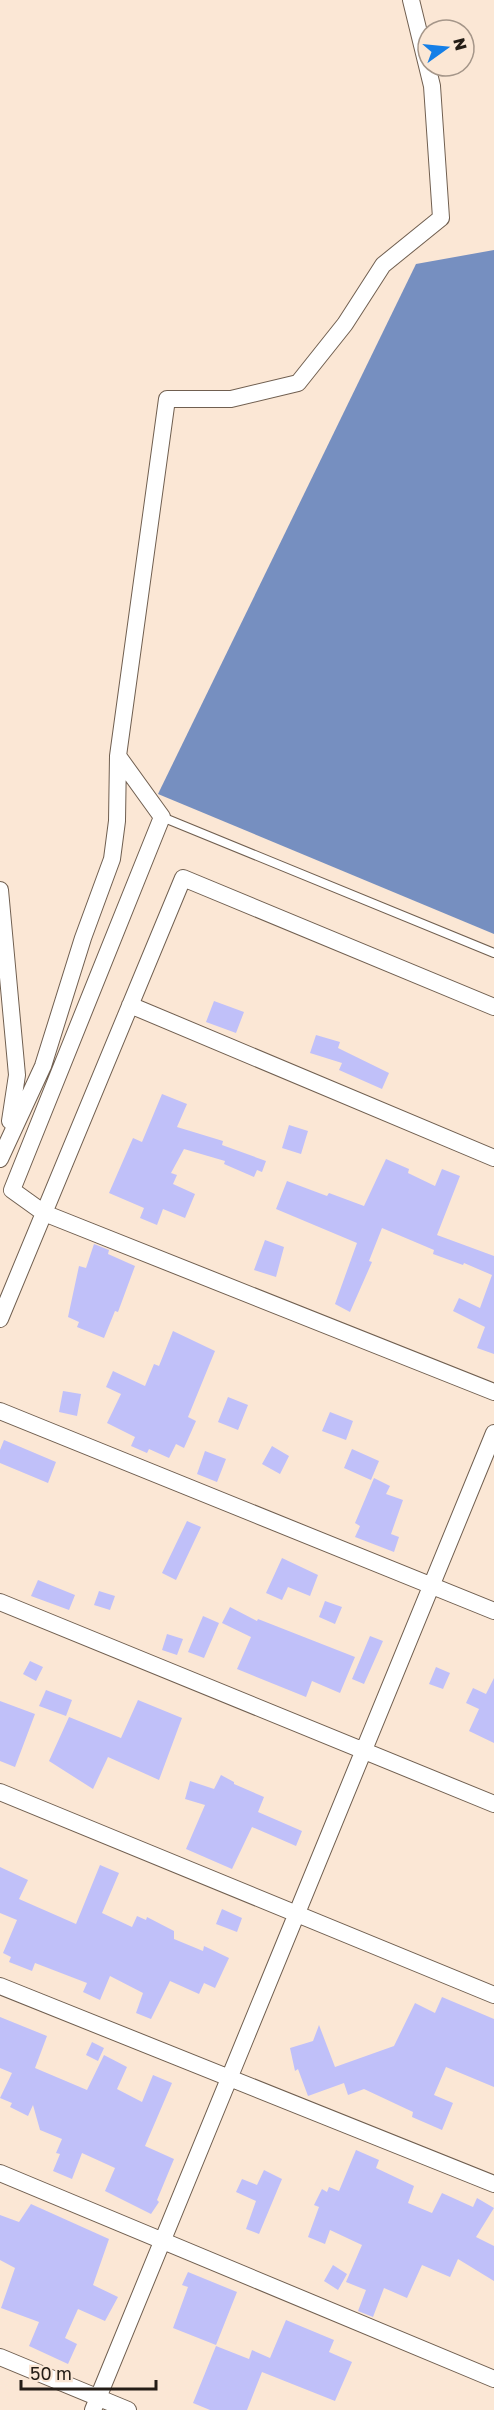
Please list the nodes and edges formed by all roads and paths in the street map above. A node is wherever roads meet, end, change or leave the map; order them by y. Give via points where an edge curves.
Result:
1 (411, 0) edge
2 (118, 756) junction
3 (162, 817) junction
4 (0, 890) edge
5 (494, 953) edge
6 (130, 1005) junction
7 (494, 1007) edge
8 (2, 1152) edge
9 (494, 1158) edge
10 (44, 1213) junction
11 (0, 1318) edge
12 (494, 1392) edge
13 (0, 1411) edge
14 (494, 1433) edge
15 (432, 1585) junction
16 (0, 1602) edge
17 (494, 1611) edge
18 (364, 1751) junction
19 (0, 1792) edge
20 (494, 1804) edge
21 (296, 1916) junction
22 (0, 1986) edge
23 (494, 1995) edge
24 (229, 2079) junction
25 (0, 2173) edge
26 (494, 2184) edge
27 (163, 2240) junction
28 (0, 2356) edge
29 (494, 2379) edge
30 (96, 2404) edge
31 (128, 2410) edge

1 - 2 street via 432,86 441,218 383,265 345,324 298,383 231,399 168,399
2 - 3 street
2 - 8 street via 112,860 43,1066
3 - 5 lane
3 - 10 street via 12,1190
4 - 8 street via 17,1075
6 - 7 street via 183,878
6 - 9 street
6 - 10 street
10 - 11 street
10 - 12 street
13 - 15 street
14 - 15 street
15 - 17 street
15 - 18 street
16 - 18 street
18 - 20 street
18 - 21 street
19 - 21 street
21 - 23 street
21 - 24 street
22 - 24 street
24 - 26 street
24 - 27 street
25 - 27 street
27 - 29 street
27 - 30 street
28 - 30 street
30 - 31 street

